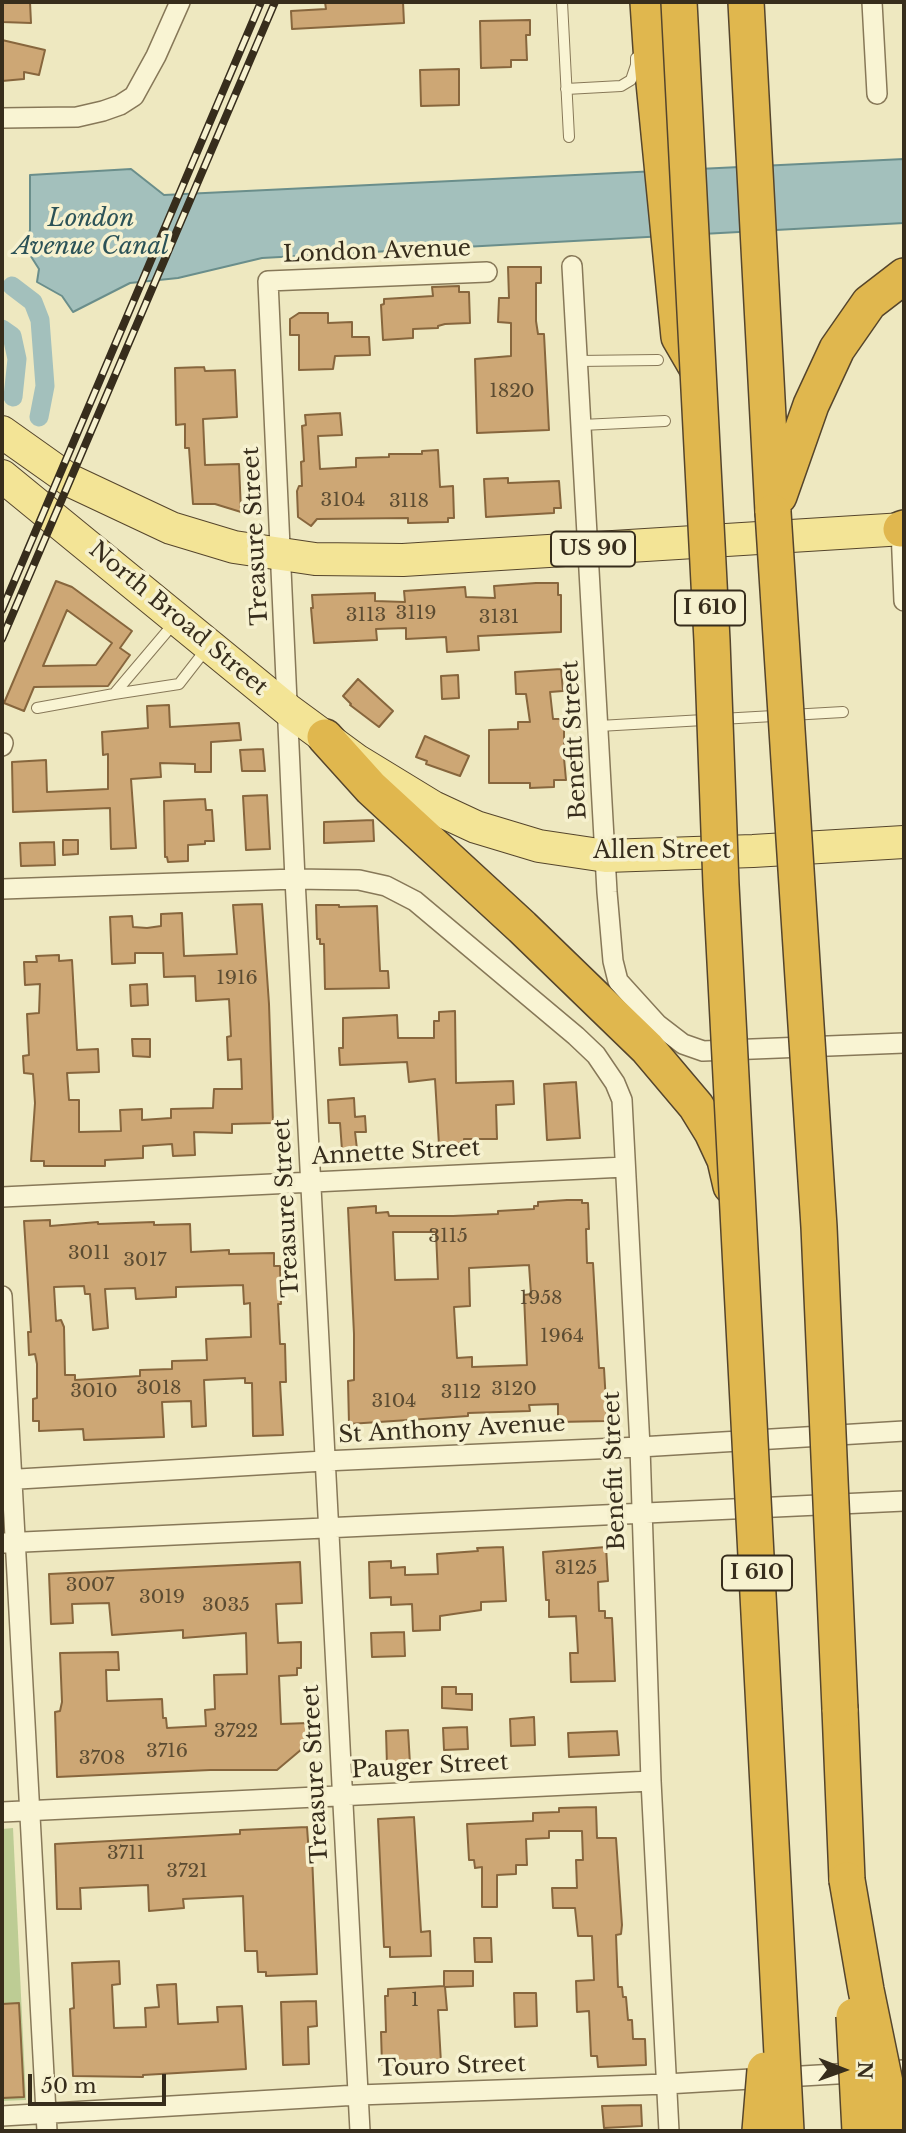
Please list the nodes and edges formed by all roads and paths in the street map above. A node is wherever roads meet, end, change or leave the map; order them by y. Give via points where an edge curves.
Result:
1 (180, 2) edge
2 (562, 2) edge
3 (648, 2) edge
4 (679, 2) edge
5 (746, 2) edge
6 (872, 2) edge
7 (635, 52) dead end
8 (566, 89) junction
9 (877, 94) dead end
10 (2, 118) edge
11 (569, 137) dead end
12 (572, 266) dead end
13 (487, 272) dead end
14 (904, 276) edge
15 (268, 281) joint
16 (658, 360) dead end
17 (578, 361) junction
18 (696, 368) junction
19 (665, 421) dead end
20 (582, 425) junction
21 (2, 432) edge
22 (2, 476) edge
23 (773, 512) junction
24 (903, 528) edge
25 (590, 550) junction
26 (282, 555) junction
27 (904, 601) edge
28 (177, 619) junction
29 (209, 645) junction
30 (114, 694) junction
31 (37, 708) dead end
32 (288, 710) junction
33 (843, 712) dead end
34 (599, 726) junction
35 (325, 737) junction
36 (356, 760) joint
37 (904, 842) edge
38 (606, 856) junction
39 (295, 879) junction
40 (2, 889) edge
41 (904, 1044) edge
42 (625, 1167) junction
43 (310, 1182) junction
44 (2, 1197) edge
45 (738, 1215) junction
46 (2, 1296) edge
47 (904, 1431) edge
48 (640, 1447) junction
49 (324, 1461) junction
50 (7, 1480) edge
51 (904, 1501) edge
52 (641, 1514) junction
53 (327, 1527) junction
54 (8, 1543) edge
55 (651, 1781) junction
56 (341, 1796) junction
57 (30, 1811) junction
58 (2, 1812) edge
59 (847, 1880) junction
60 (777, 1931) junction
61 (904, 2070) edge
62 (666, 2084) junction
63 (358, 2095) junction
64 (2, 2116) edge
65 (47, 2123) edge
66 (359, 2131) edge
67 (669, 2131) edge
68 (760, 2131) edge
69 (786, 2131) edge
70 (860, 2131) edge
71 (895, 2131) edge

1 - 10 street via 134,96 120,105 77,117
2 - 8 lane
3 - 18 highway via 679,337
4 - 18 highway, I 610, bridge
5 - 23 highway, I 610
6 - 9 street
7 - 8 lane via 631,80 621,86
8 - 11 lane
12 - 17 street, Benefit Street
13 - 15 street, London Avenue
14 - 23 highway via 869,303 837,349 810,405
15 - 26 street, Treasure Street
16 - 17 lane
17 - 20 street, Benefit Street
18 - 45 highway, I 610, bridge
19 - 20 lane
20 - 25 street, Benefit Street
21 - 26 main road, US 90 via 71,481 171,528 234,547
22 - 28 main road, North Broad Street
23 - 59 highway, I 610, bridge via 819,1227
24 - 25 main road, US 90
24 - 27 street
25 - 26 main road, US 90 via 389,560
25 - 34 street, Benefit Street
26 - 32 street, Treasure Street
28 - 29 main road, North Broad Street
28 - 30 lane
29 - 30 lane via 179,684
29 - 32 main road, North Broad Street
30 - 31 lane
32 - 35 main road, North Broad Street
32 - 39 street, Treasure Street
33 - 34 lane
34 - 38 street, Benefit Street
35 - 36 main road, North Broad Street
35 - 45 highway, bridge via 371,788 647,1048 712,1132 725,1160
36 - 38 main road, Allen Street via 476,827 539,846
37 - 38 main road, Allen Street
38 - 41 street, Benefit Street via 618,981 657,1024 683,1044 703,1051
39 - 40 street
39 - 42 street, Benefit Street via 359,880 386,886 415,901 596,1055 622,1100
39 - 43 street, Treasure Street
42 - 43 street, Annette Street
42 - 48 street, Benefit Street
43 - 44 street, Annette Street
43 - 49 street, Treasure Street
45 - 60 highway, I 610, bridge
46 - 50 street
47 - 48 street, St Anthony Avenue
48 - 49 street, St Anthony Avenue
48 - 52 street, Benefit Street
49 - 50 street, St Anthony Avenue
49 - 53 street, Treasure Street
50 - 54 street
51 - 52 street
52 - 53 street
52 - 55 street, Benefit Street
53 - 54 street
53 - 56 street, Treasure Street
54 - 57 street
55 - 56 street, Pauger Street
55 - 62 street, Benefit Street
56 - 57 street, Pauger Street
56 - 63 street, Treasure Street
57 - 58 street, Pauger Street
57 - 65 street
59 - 70 highway, I 610, bridge
59 - 71 highway, bridge
60 - 68 highway, bridge
60 - 69 highway, I 610, bridge
61 - 62 street, Touro Street
62 - 63 street, Touro Street
62 - 67 street, Benefit Street
63 - 65 street, Touro Street
63 - 66 street, Treasure Street
64 - 65 street, Touro Street

